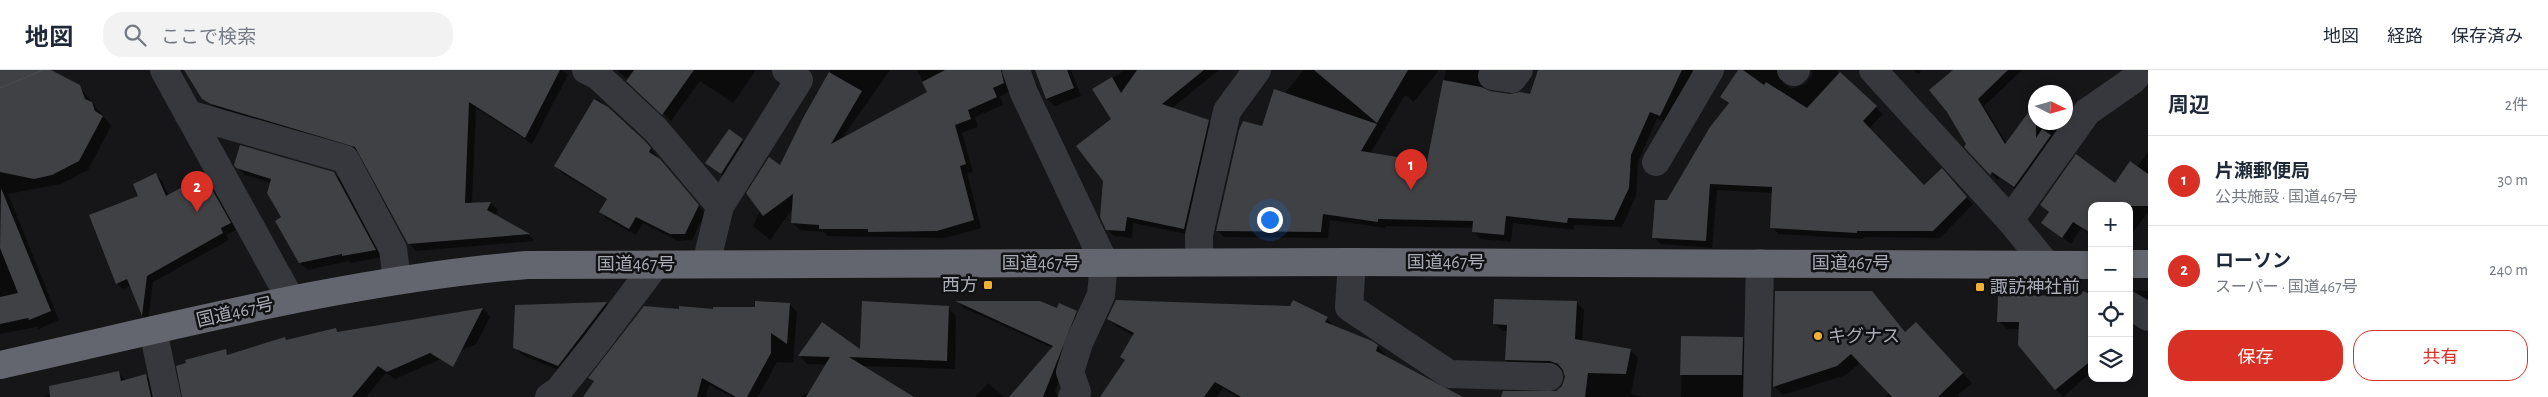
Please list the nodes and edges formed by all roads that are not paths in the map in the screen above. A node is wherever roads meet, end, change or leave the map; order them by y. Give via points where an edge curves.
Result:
1 (164, 70) edge
2 (586, 70) edge
3 (786, 70) edge
4 (1016, 70) edge
5 (1257, 70) edge
6 (1519, 70) edge
7 (1710, 70) edge
8 (1791, 70) edge
9 (1796, 70) edge
10 (1873, 70) edge
11 (2141, 70) edge
12 (1492, 76) dead end
13 (188, 114) junction
14 (1656, 162) dead end
15 (720, 206) junction
16 (2010, 220) junction
17 (1104, 262) junction
18 (1199, 262) junction
19 (1352, 262) junction
20 (1760, 263) junction
21 (656, 264) junction
22 (706, 264) junction
23 (2046, 264) junction
24 (2088, 265) edge
25 (397, 280) junction
26 (291, 300) junction
27 (2133, 307) edge
28 (2148, 317) edge
29 (153, 330) junction
30 (0, 365) edge
31 (1549, 377) dead end
32 (1078, 395) edge
33 (167, 397) edge
34 (549, 397) edge
35 (1757, 397) edge

1 - 13 street
2 - 15 street via 598,76 656,130
3 - 15 street via 799,80
4 - 17 street
5 - 18 street via 1227,111 1199,235
6 - 12 street via 1512,79
7 - 14 street
8 - 9 street
10 - 16 street
11 - 16 street via 2133,80 2087,112
13 - 25 street via 345,159 394,249
13 - 26 street
15 - 22 street
16 - 23 street
17 - 18 highway, 国道467号
17 - 22 highway, 国道467号
17 - 32 street via 1101,295 1070,372
18 - 19 highway, 国道467号
19 - 20 highway, 国道467号
19 - 31 street via 1349,307 1449,374
20 - 23 highway, 国道467号
20 - 35 street
21 - 22 highway, 国道467号
21 - 25 highway, 国道467号 via 527,265
21 - 34 street via 559,390
23 - 24 highway, 国道467号
25 - 26 highway, 国道467号
26 - 29 highway, 国道467号
27 - 28 street
29 - 30 highway, 国道467号
29 - 33 street

